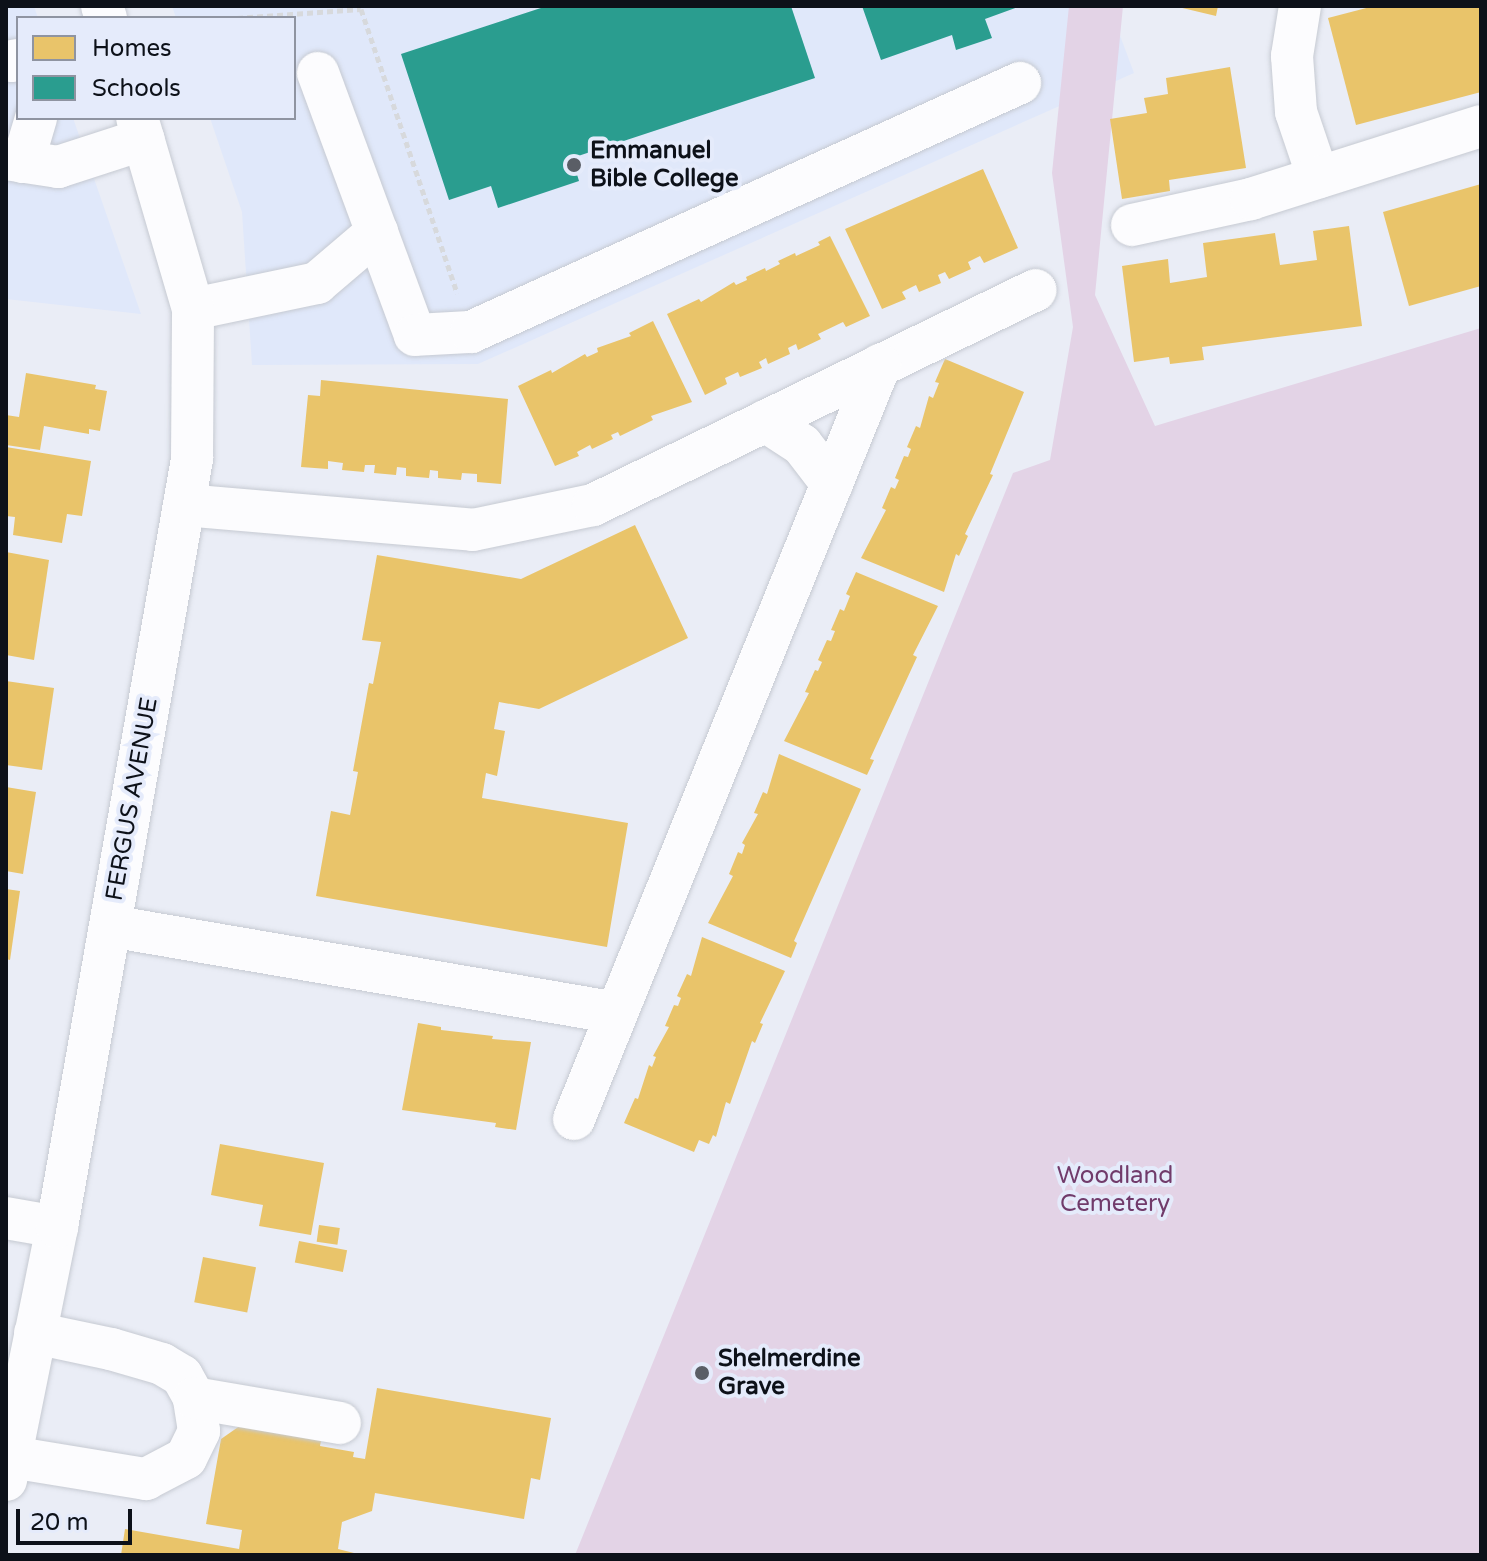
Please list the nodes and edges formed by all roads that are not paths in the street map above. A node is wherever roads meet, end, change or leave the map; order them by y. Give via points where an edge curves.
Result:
1 (1300, 6) edge
2 (318, 73) dead end
3 (1020, 83) dead end
4 (35, 120) edge
5 (1481, 126) edge
6 (141, 128) edge
7 (15, 160) edge
8 (1318, 177) junction
9 (1132, 225) dead end
10 (377, 232) junction
11 (1036, 290) dead end
12 (193, 309) junction
13 (880, 365) junction
14 (765, 421) junction
15 (832, 484) junction
16 (184, 505) junction
17 (110, 926) junction
18 (617, 1013) junction
19 (574, 1119) dead end
20 (6, 1218) edge
21 (57, 1227) junction
22 (35, 1333) junction
23 (194, 1398) junction
24 (340, 1423) dead end
25 (8, 1469) edge

1 - 8 street via 1292,56 1296,112
2 - 10 street
3 - 10 street via 471,332 415,335
4 - 7 street
5 - 8 street
6 - 7 street via 58,167
6 - 12 street, FERGUS AVENUE
8 - 9 street via 1251,199
10 - 12 street via 317,283
11 - 13 street
12 - 16 street, FERGUS AVENUE via 192,459
13 - 14 street
13 - 15 street
14 - 15 street via 802,445
14 - 16 street via 593,505 473,530
15 - 18 street
16 - 17 street, FERGUS AVENUE
17 - 18 street
17 - 21 street, FERGUS AVENUE
18 - 19 street
20 - 21 street
21 - 22 street, FERGUS AVENUE
22 - 23 street via 162,1364 182,1376
22 - 25 street, FERGUS AVENUE
23 - 24 street
23 - 25 street via 199,1431 186,1458 146,1479

